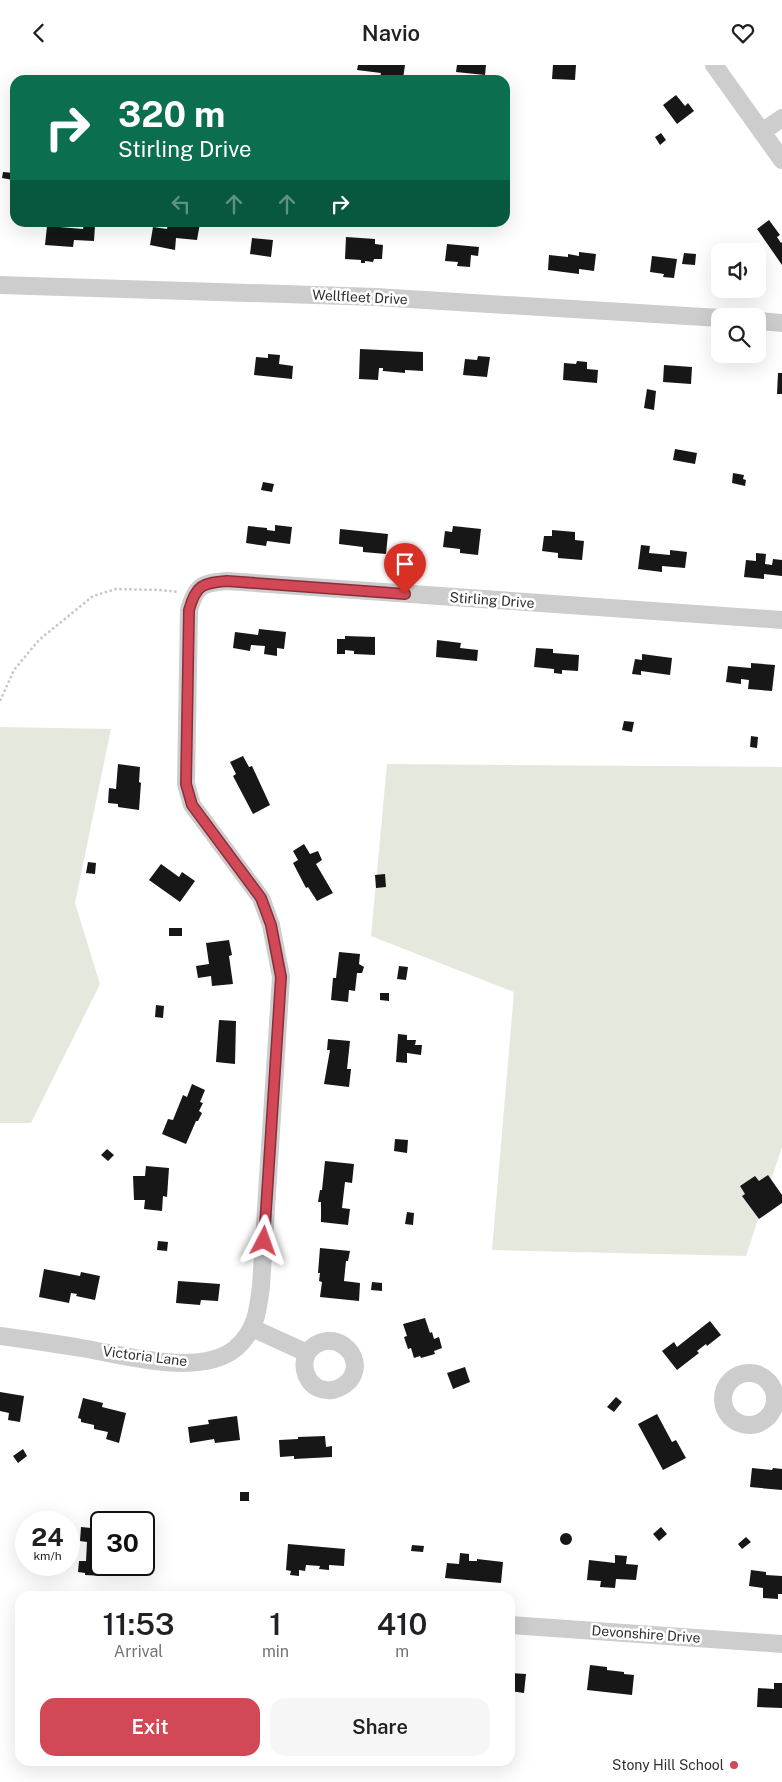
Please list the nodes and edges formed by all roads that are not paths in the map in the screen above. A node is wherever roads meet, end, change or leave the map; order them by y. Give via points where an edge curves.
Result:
1 (714, 65) edge
2 (782, 118) edge
3 (762, 132) junction
4 (782, 160) edge
5 (0, 285) edge
6 (711, 317) edge
7 (766, 322) edge
8 (782, 323) edge
9 (198, 589) joint
10 (782, 620) edge
11 (252, 1328) junction
12 (0, 1336) edge
13 (308, 1353) dead end
14 (515, 1625) edge
15 (782, 1643) edge

1 - 3 street
2 - 3 street
3 - 4 street
5 - 6 street, Wellfleet Drive via 376,297
7 - 8 street
9 - 10 street, Stirling Drive via 227,581
9 - 11 street, Victoria Lane via 189,610 186,784 192,805 261,898 271,925 281,977 261,1286
11 - 12 street, Victoria Lane via 235,1349 198,1362 154,1360
11 - 13 street
14 - 15 street, Devonshire Drive

